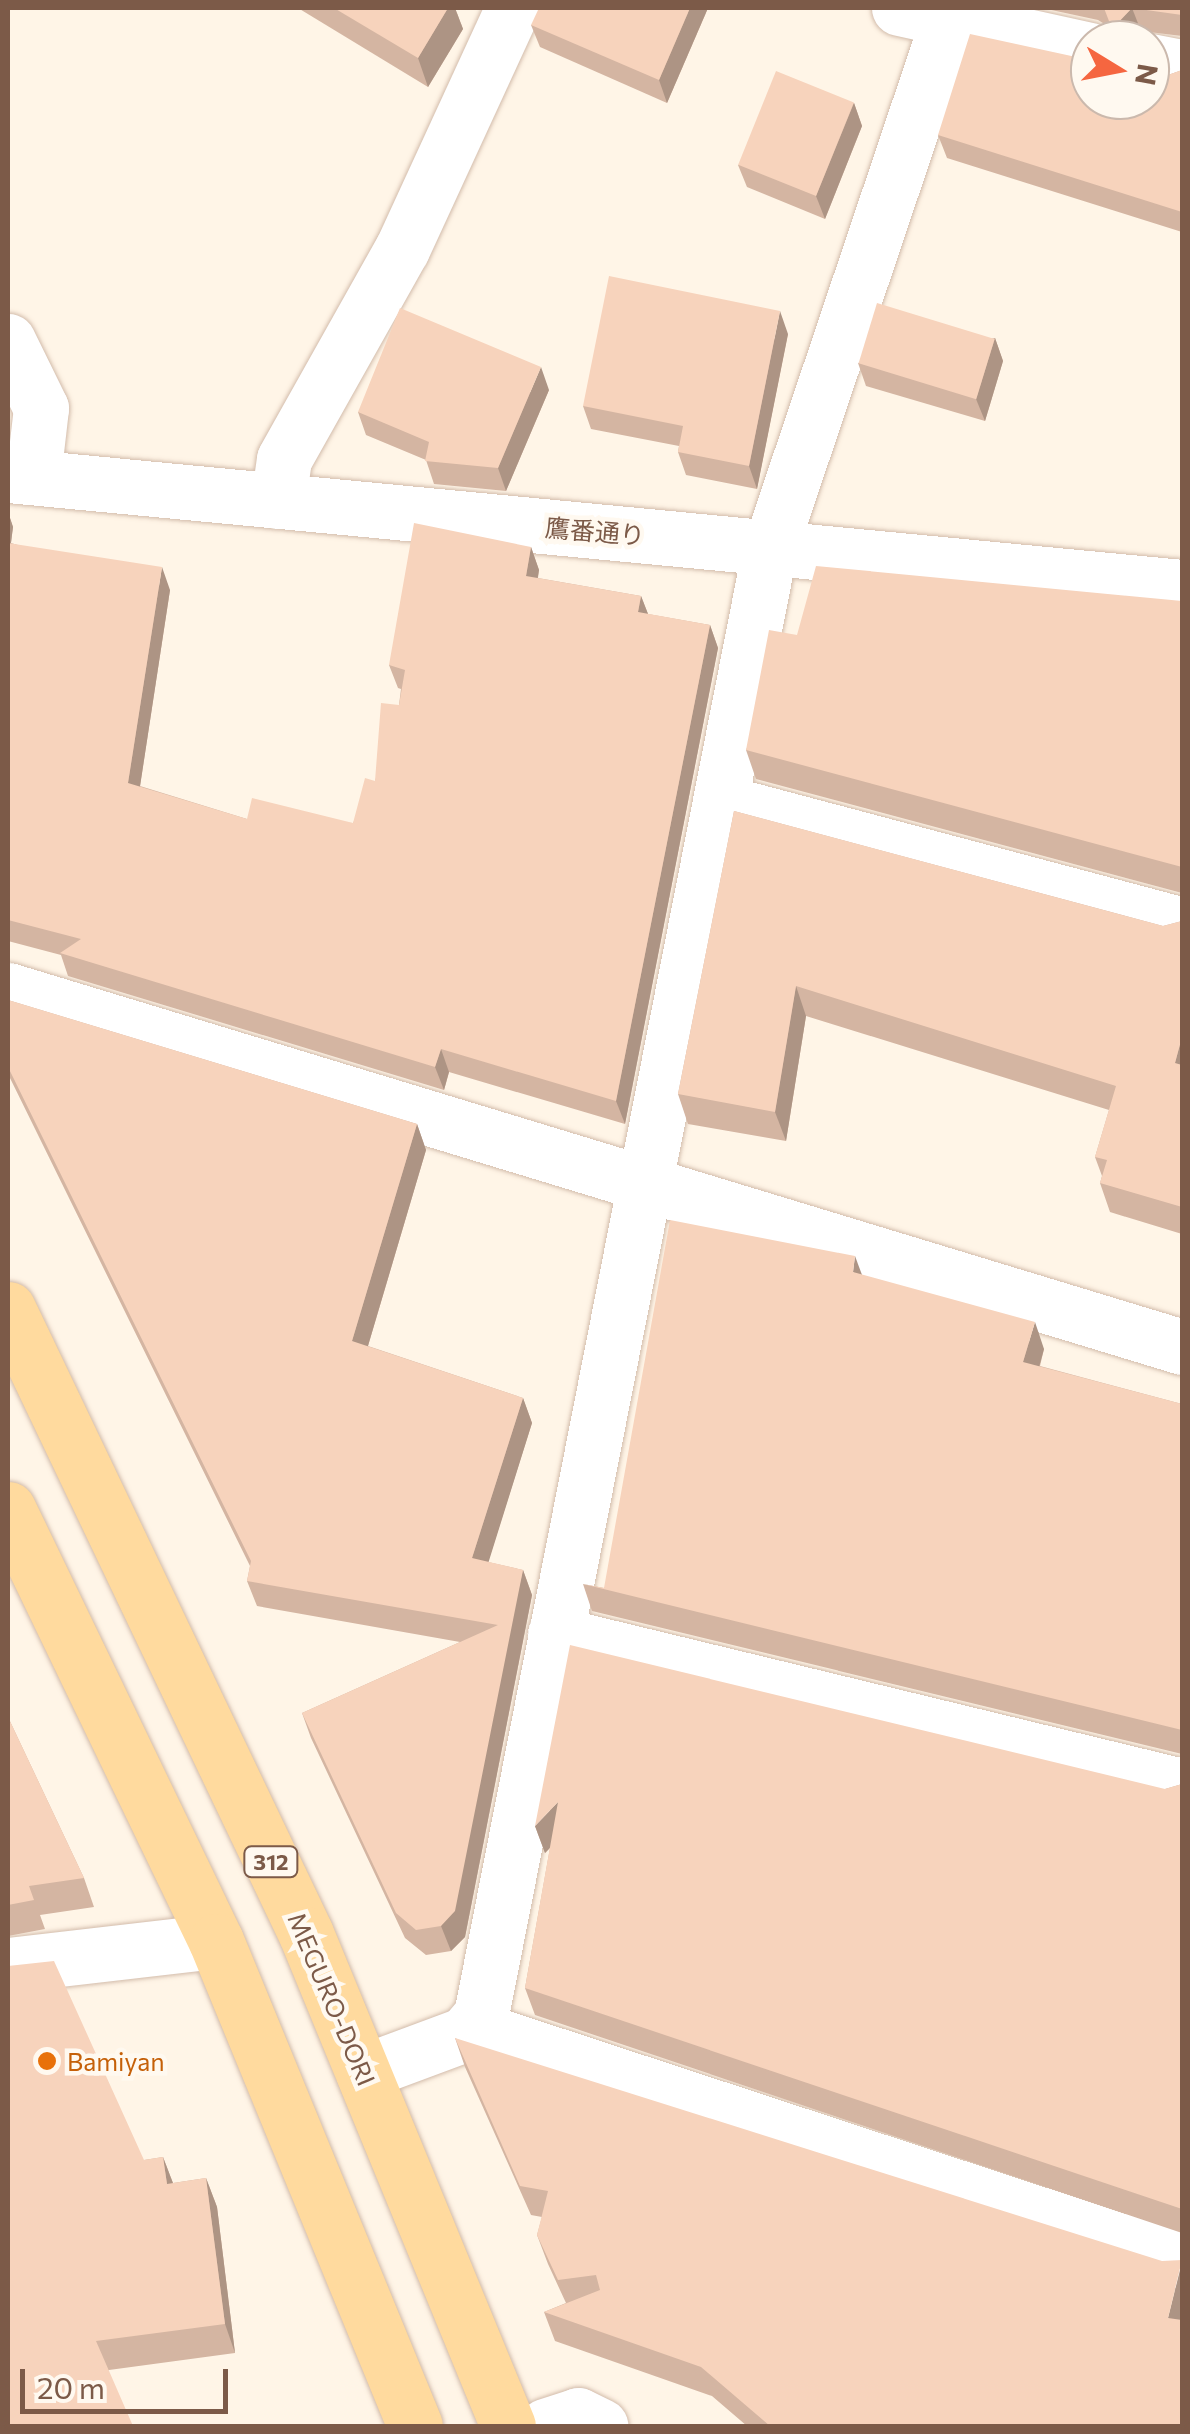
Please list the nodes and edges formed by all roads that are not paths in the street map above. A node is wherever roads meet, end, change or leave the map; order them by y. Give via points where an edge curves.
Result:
1 (512, 8) edge
2 (932, 13) edge
3 (1070, 45) edge
4 (8, 341) edge
5 (20, 476) edge
6 (278, 501) junction
7 (770, 548) junction
8 (1182, 587) edge
9 (721, 802) junction
10 (1182, 926) edge
11 (8, 990) edge
12 (650, 1189) junction
13 (8, 1308) edge
14 (1182, 1347) edge
15 (8, 1509) edge
16 (556, 1634) junction
17 (1182, 1786) edge
18 (216, 1941) junction
19 (8, 1965) edge
20 (474, 2028) junction
21 (363, 2072) junction
22 (1182, 2261) edge
23 (415, 2426) edge
24 (508, 2426) edge
25 (545, 2426) edge
26 (601, 2426) edge

1 - 6 street via 402,249 284,460
2 - 3 street
2 - 7 street
4 - 5 street via 41,408
5 - 6 street, 鷹番通り
6 - 7 street, 鷹番通り
7 - 8 street, 鷹番通り
7 - 9 street
9 - 10 street
9 - 12 street
11 - 12 street
12 - 14 street
12 - 16 street
13 - 21 main road, MEGURO-DORI / 312
15 - 18 main road
16 - 17 street
16 - 20 street
18 - 19 street
18 - 23 main road
20 - 21 street
20 - 22 street
21 - 24 main road, MEGURO-DORI / 312
25 - 26 street via 578,2416

